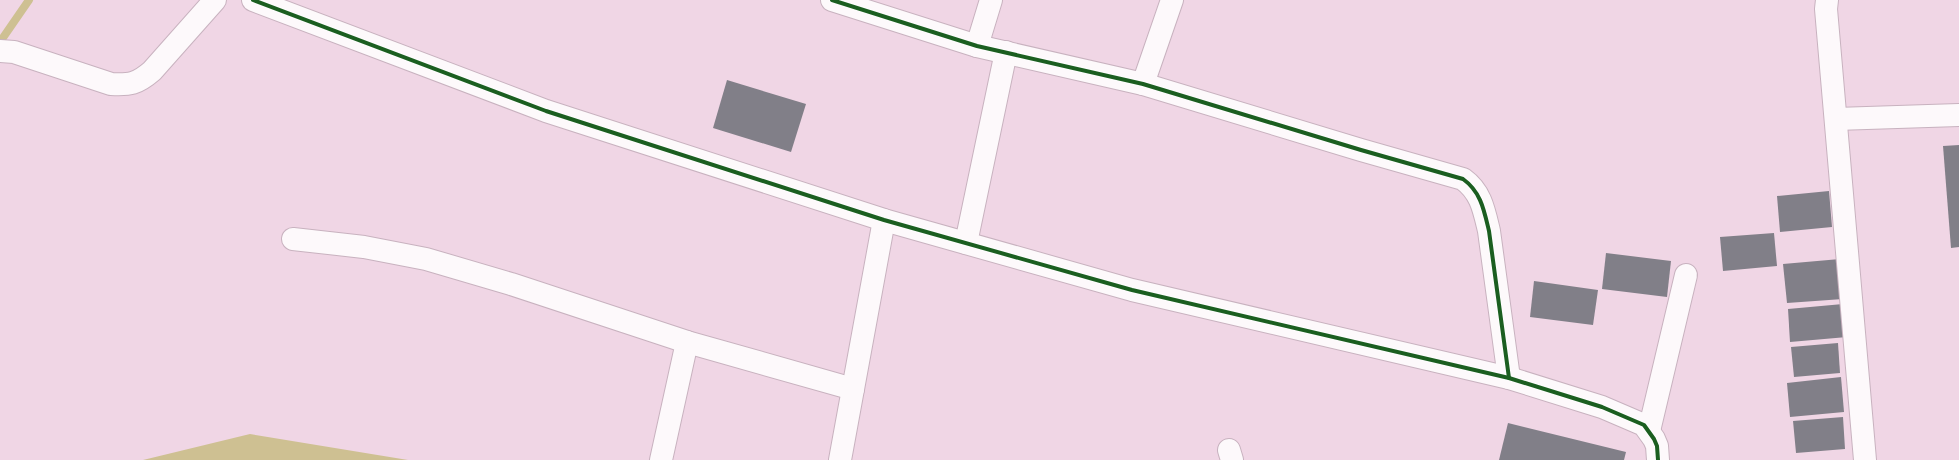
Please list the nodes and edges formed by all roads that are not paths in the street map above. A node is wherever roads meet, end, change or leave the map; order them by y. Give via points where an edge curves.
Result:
1 (215, 0) edge
2 (253, 0) edge
3 (832, 0) edge
4 (991, 0) edge
5 (1172, 0) edge
6 (1827, 0) edge
7 (977, 46) junction
8 (7, 52) edge
9 (1006, 52) junction
10 (1143, 84) junction
11 (1959, 115) edge
12 (1836, 119) junction
13 (884, 220) junction
14 (293, 239) dead end
15 (966, 243) junction
16 (1686, 275) dead end
17 (687, 342) junction
18 (1509, 378) junction
19 (853, 389) junction
20 (1650, 431) junction
21 (661, 460) edge
22 (840, 460) edge
23 (1658, 460) edge
24 (1865, 460) edge

1 - 8 street via 152,71 141,81 128,85 111,84
2 - 13 street via 546,111
3 - 7 street
4 - 7 street
5 - 10 street
6 - 12 street
7 - 9 street
9 - 10 street
9 - 15 street
10 - 18 street via 1361,150 1448,173 1472,186 1484,209 1489,231
11 - 12 street
12 - 24 street
13 - 15 street
13 - 19 street
14 - 17 street via 364,247 426,260 512,284
15 - 18 street via 1132,290
16 - 20 street
17 - 19 street
17 - 21 street
18 - 20 street via 1602,407 1644,425
19 - 22 street
20 - 23 street via 1657,446

